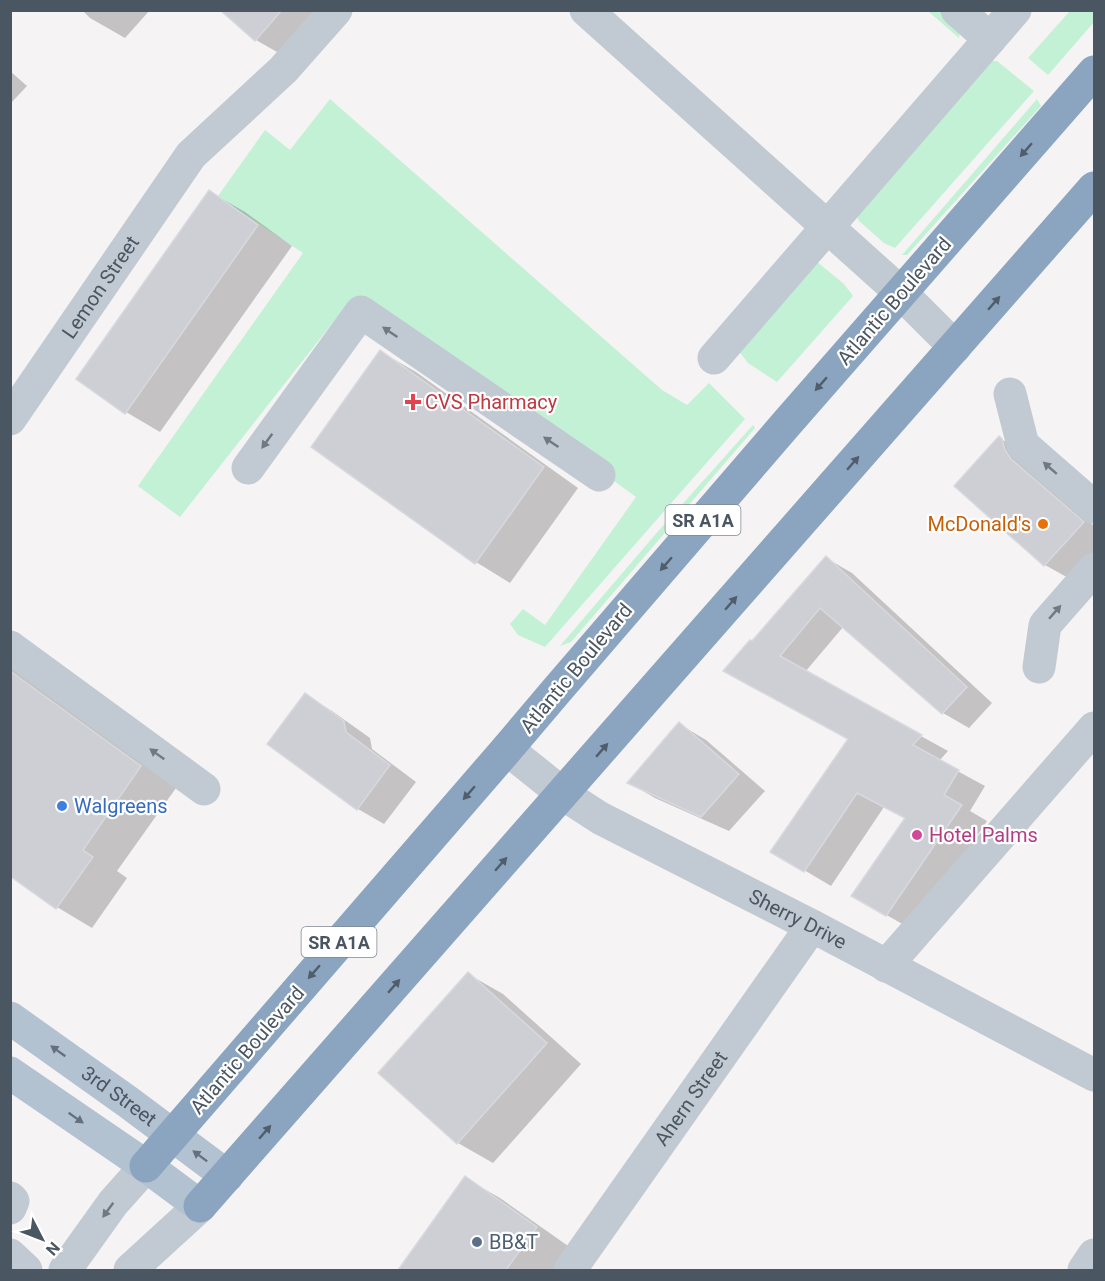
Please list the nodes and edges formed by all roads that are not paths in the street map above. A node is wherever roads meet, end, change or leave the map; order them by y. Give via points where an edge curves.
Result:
1 (336, 10) edge
2 (586, 10) edge
3 (957, 10) edge
4 (1015, 10) edge
5 (990, 39) junction
6 (1095, 72) edge
7 (1095, 188) edge
8 (827, 227) junction
9 (901, 293) junction
10 (955, 347) junction
11 (714, 358) dead end
12 (1010, 394) dead end
13 (10, 419) edge
14 (248, 468) dead end
15 (599, 475) dead end
16 (1095, 507) edge
17 (1095, 569) edge
18 (10, 647) edge
19 (1039, 667) dead end
20 (1095, 728) edge
21 (507, 749) junction
22 (204, 789) dead end
23 (563, 794) junction
24 (812, 926) junction
25 (886, 966) junction
26 (10, 1018) edge
27 (10, 1073) edge
28 (1095, 1076) edge
29 (172, 1136) junction
30 (146, 1166) junction
31 (226, 1176) junction
32 (10, 1198) edge
33 (200, 1206) junction
34 (10, 1208) edge
35 (10, 1255) edge
36 (1095, 1255) edge
37 (26, 1270) edge
38 (65, 1270) edge
39 (130, 1270) edge
40 (570, 1270) edge
41 (1084, 1270) edge

1 - 13 street, Lemon Street via 284,70 191,155
2 - 8 street
3 - 5 street
4 - 5 street
5 - 8 street
6 -> 9 highway, Atlantic Boulevard / SR A1A
10 -> 7 highway
8 - 9 street
8 - 11 street
9 - 10 street
9 -> 21 highway, Atlantic Boulevard / SR A1A
23 -> 10 highway
16 -> 12 street via 1023,445
15 -> 14 street via 361,312
19 -> 17 street via 1045,625
22 -> 18 street
20 - 25 street
21 - 23 street, Sherry Drive
21 -> 29 highway, Atlantic Boulevard / SR A1A
23 - 24 street, Sherry Drive via 600,818
31 -> 23 highway
24 - 25 street, Sherry Drive
24 - 40 street, Ahern Street
25 - 28 street, Sherry Drive
29 -> 26 main road, 3rd Street
27 -> 30 main road, 3rd Street
29 - 30 highway, Atlantic Boulevard
31 -> 29 main road, 3rd Street
30 - 33 main road, 3rd Street
30 -> 38 street, Atlantic Boulevard via 113,1203
31 - 33 highway
32 - 34 street via 14,1201
33 - 39 street
35 - 37 street
36 - 41 street

